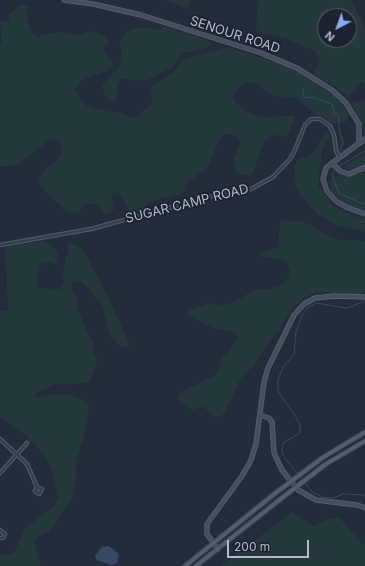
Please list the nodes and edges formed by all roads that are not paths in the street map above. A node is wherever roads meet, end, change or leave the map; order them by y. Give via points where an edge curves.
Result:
1 (64, 0) edge
2 (365, 139) edge
3 (359, 143) junction
4 (339, 157) junction
5 (332, 163) junction
6 (365, 167) edge
7 (365, 214) edge
8 (0, 245) edge
9 (365, 297) edge
10 (260, 415) junction
11 (365, 432) edge
12 (0, 439) edge
13 (365, 441) edge
14 (27, 443) dead end
15 (18, 454) junction
16 (0, 473) edge
17 (37, 487) dead end
18 (365, 508) edge
19 (0, 531) edge
20 (0, 538) edge
21 (214, 543) junction
22 (218, 549) junction
23 (184, 566) edge
24 (196, 566) edge

1 - 3 main road, SENOUR ROAD via 141,15 261,53 297,68 332,90 346,103 359,124
2 - 3 main road
3 - 4 main road
4 - 5 main road
4 - 8 street, SUGAR CAMP ROAD via 333,130 325,122 311,119 305,125 294,152 283,166 268,180 251,189 212,196 91,229
5 - 6 main road via 340,171 350,174
5 - 7 main road via 324,175 323,182 327,191 346,207
9 - 10 main road via 320,297 309,300 300,308 279,343 268,368
10 - 18 main road via 272,422 274,453 282,470 298,490 316,500
10 - 21 main road via 256,444 247,469 207,524 207,534
11 - 21 main road, bridge via 322,458
12 - 15 street
13 - 22 main road, bridge via 326,464
14 - 15 street
15 - 16 street
15 - 17 street via 27,464
19 - 20 street via 4,536
21 - 22 main road
21 - 23 main road
22 - 24 main road

